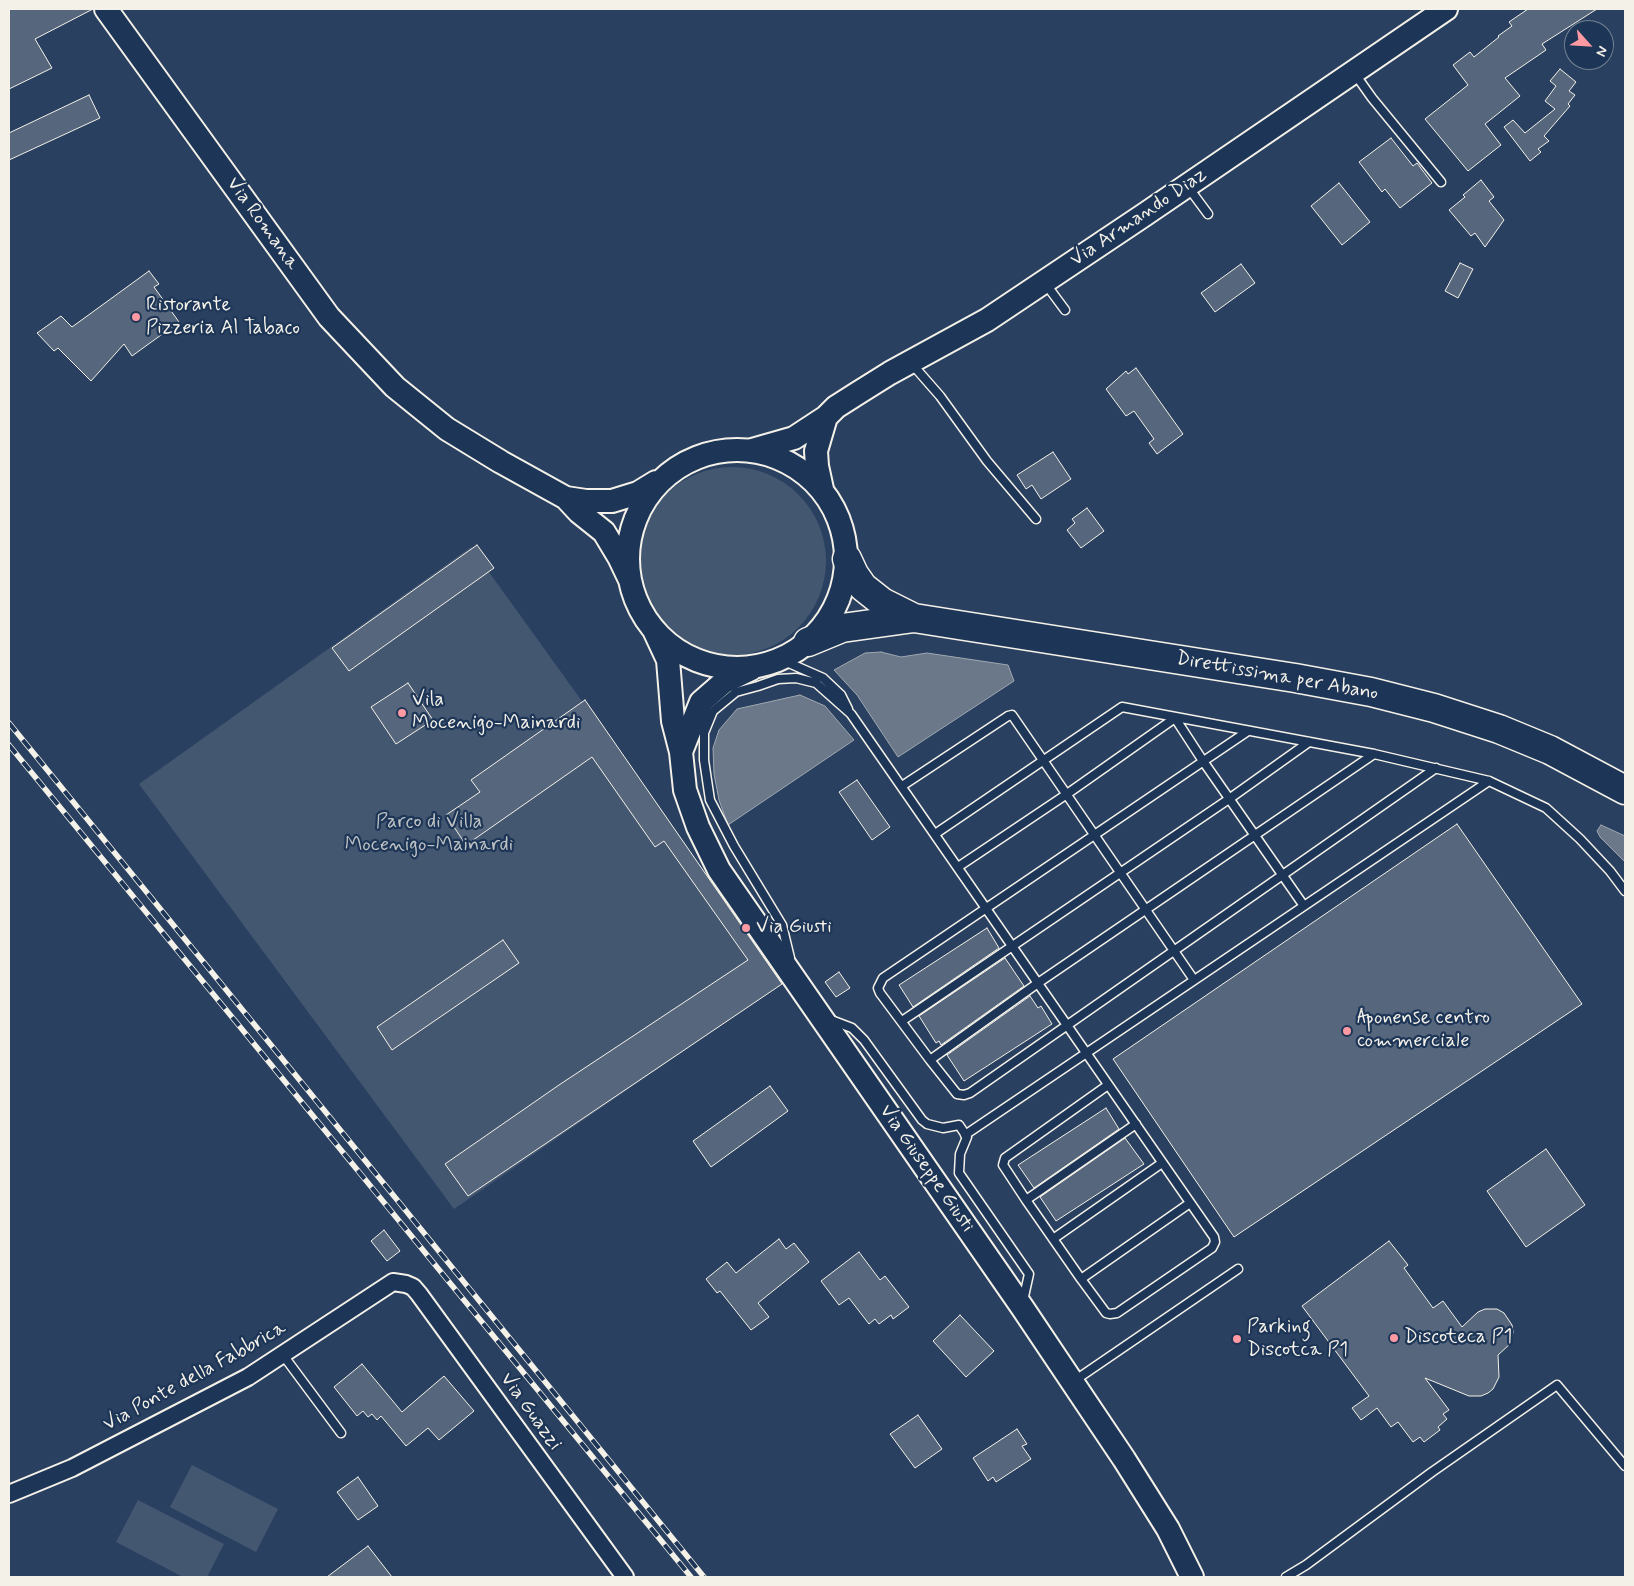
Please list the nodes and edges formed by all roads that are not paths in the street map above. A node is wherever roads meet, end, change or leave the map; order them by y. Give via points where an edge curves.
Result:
1 (106, 9) edge
2 (1446, 9) edge
3 (1354, 71) junction
4 (1441, 182) dead end
5 (1187, 186) junction
6 (1208, 214) dead end
7 (1044, 281) junction
8 (1065, 310) dead end
9 (911, 362) junction
10 (826, 417) junction
11 (752, 450) junction
12 (664, 478) junction
13 (822, 489) junction
14 (566, 498) junction
15 (1036, 519) dead end
16 (847, 559) junction
17 (630, 580) junction
18 (914, 618) junction
19 (654, 630) junction
20 (808, 642) junction
21 (782, 660) junction
22 (755, 667) junction
23 (851, 714) junction
24 (1175, 718) junction
25 (1248, 731) junction
26 (1309, 742) junction
27 (681, 752) junction
28 (1374, 754) junction
29 (1043, 761) junction
30 (1203, 761) junction
31 (1436, 768) junction
32 (1489, 781) junction
33 (902, 786) junction
34 (1625, 790) edge
35 (1067, 794) junction
36 (1229, 799) junction
37 (935, 834) junction
38 (1094, 836) junction
39 (1255, 836) junction
40 (958, 867) junction
41 (1120, 874) junction
42 (1283, 875) junction
43 (1625, 891) edge
44 (1304, 906) junction
45 (986, 909) junction
46 (1146, 911) junction
47 (1012, 946) junction
48 (1174, 951) junction
49 (1194, 980) junction
50 (796, 982) junction
51 (1038, 983) junction
52 (819, 1016) junction
53 (902, 1022) junction
54 (1066, 1024) junction
55 (1086, 1053) junction
56 (930, 1060) junction
57 (1108, 1085) junction
58 (1136, 1124) junction
59 (965, 1135) junction
60 (1162, 1163) junction
61 (1026, 1200) junction
62 (1190, 1203) junction
63 (1053, 1239) junction
64 (1238, 1269) dead end
65 (1081, 1279) junction
66 (394, 1282) joint
67 (1022, 1307) junction
68 (283, 1355) junction
69 (1072, 1382) junction
70 (341, 1433) dead end
71 (1625, 1466) edge
72 (9, 1494) edge
73 (625, 1577) edge
74 (1192, 1577) edge
75 (1286, 1577) edge

1 - 14 street, Via Romana via 329,318 395,387 447,429
2 - 3 street, Via Armando Diaz
3 - 4 lane
3 - 5 street, Via Armando Diaz
5 - 6 lane
5 - 7 street, Via Armando Diaz
7 - 8 lane
7 - 9 street, Via Armando Diaz via 987,320
9 - 10 street, Via Armando Diaz via 856,394
9 - 15 lane
10 - 11 street, Via Armando Diaz via 794,438
10 - 13 street via 816,452
11 - 12 street via 720,451 690,460
11 - 13 street via 786,461 802,470
12 - 14 street, Via Romana via 638,493 612,501
12 - 17 street via 641,507 629,543
13 - 16 street via 840,522
14 - 17 street, Via Romana via 604,532
16 - 18 highway, Direttissima per Abano via 863,587 882,602
16 - 20 street via 842,590 829,619
17 - 19 street via 643,615
18 - 20 highway, Direttissima per Abano via 842,628
18 - 34 highway, Direttissima per Abano via 1371,692 1499,729 1550,750
19 - 22 street via 691,658 717,667
19 - 27 street, Via Giuseppe Giusti via 668,660 672,721
20 - 21 street
21 - 22 street
21 - 23 lane via 823,678 841,695
22 - 27 street, Via Giuseppe Giusti via 724,682 700,702
23 - 33 lane
23 - 50 lane via 816,683 796,678 778,679 736,692 713,710 704,733 710,800 782,925
24 - 25 lane
24 - 29 lane via 1122,708
24 - 30 lane
24 - 35 lane
25 - 26 lane
25 - 30 lane
26 - 28 lane
26 - 36 lane
27 - 50 street, Via Giuseppe Giusti via 686,790 698,827 719,870
28 - 31 lane
28 - 39 lane
29 - 33 lane via 1012,715
29 - 35 lane
29 - 37 lane
30 - 36 lane
30 - 38 lane
31 - 32 lane
31 - 42 lane
32 - 43 lane via 1546,808 1580,839
32 - 44 lane
33 - 37 lane
35 - 38 lane
35 - 40 lane
36 - 39 lane
36 - 41 lane
37 - 40 lane
38 - 41 lane
38 - 45 lane
39 - 42 lane
39 - 46 lane
40 - 45 lane
41 - 46 lane
41 - 47 lane
42 - 44 lane
42 - 48 lane
44 - 49 lane
45 - 47 lane
45 - 53 lane via 883,978 878,988
46 - 48 lane
46 - 51 lane
47 - 51 lane
47 - 53 lane
48 - 49 lane
48 - 54 lane
49 - 55 lane
50 - 52 street, Via Giuseppe Giusti
51 - 54 lane
51 - 56 lane
52 - 59 lane via 852,1028 864,1040 922,1120 943,1128 959,1125
52 - 67 street, Via Giuseppe Giusti
53 - 56 lane
54 - 55 lane
54 - 56 lane via 964,1095 957,1094
55 - 57 lane
55 - 59 lane
57 - 58 lane
57 - 61 lane via 1005,1158 1003,1165
58 - 60 lane
58 - 61 lane
59 - 67 lane via 958,1173 1029,1274
60 - 62 lane
60 - 63 lane
61 - 63 lane
62 - 65 lane
62 - 65 lane via 1214,1236 1212,1248 1113,1314 1106,1313
63 - 65 lane
64 - 69 lane
66 - 68 street, Via Ponte della Fabbrica
66 - 73 street, Via Guazzi via 406,1284 419,1294
67 - 69 street, Via Giuseppe Giusti
68 - 70 lane
68 - 72 street, Via Ponte della Fabbrica via 248,1377 80,1463
69 - 74 street, Via Giuseppe Giusti via 1168,1530
71 - 75 lane via 1557,1385

